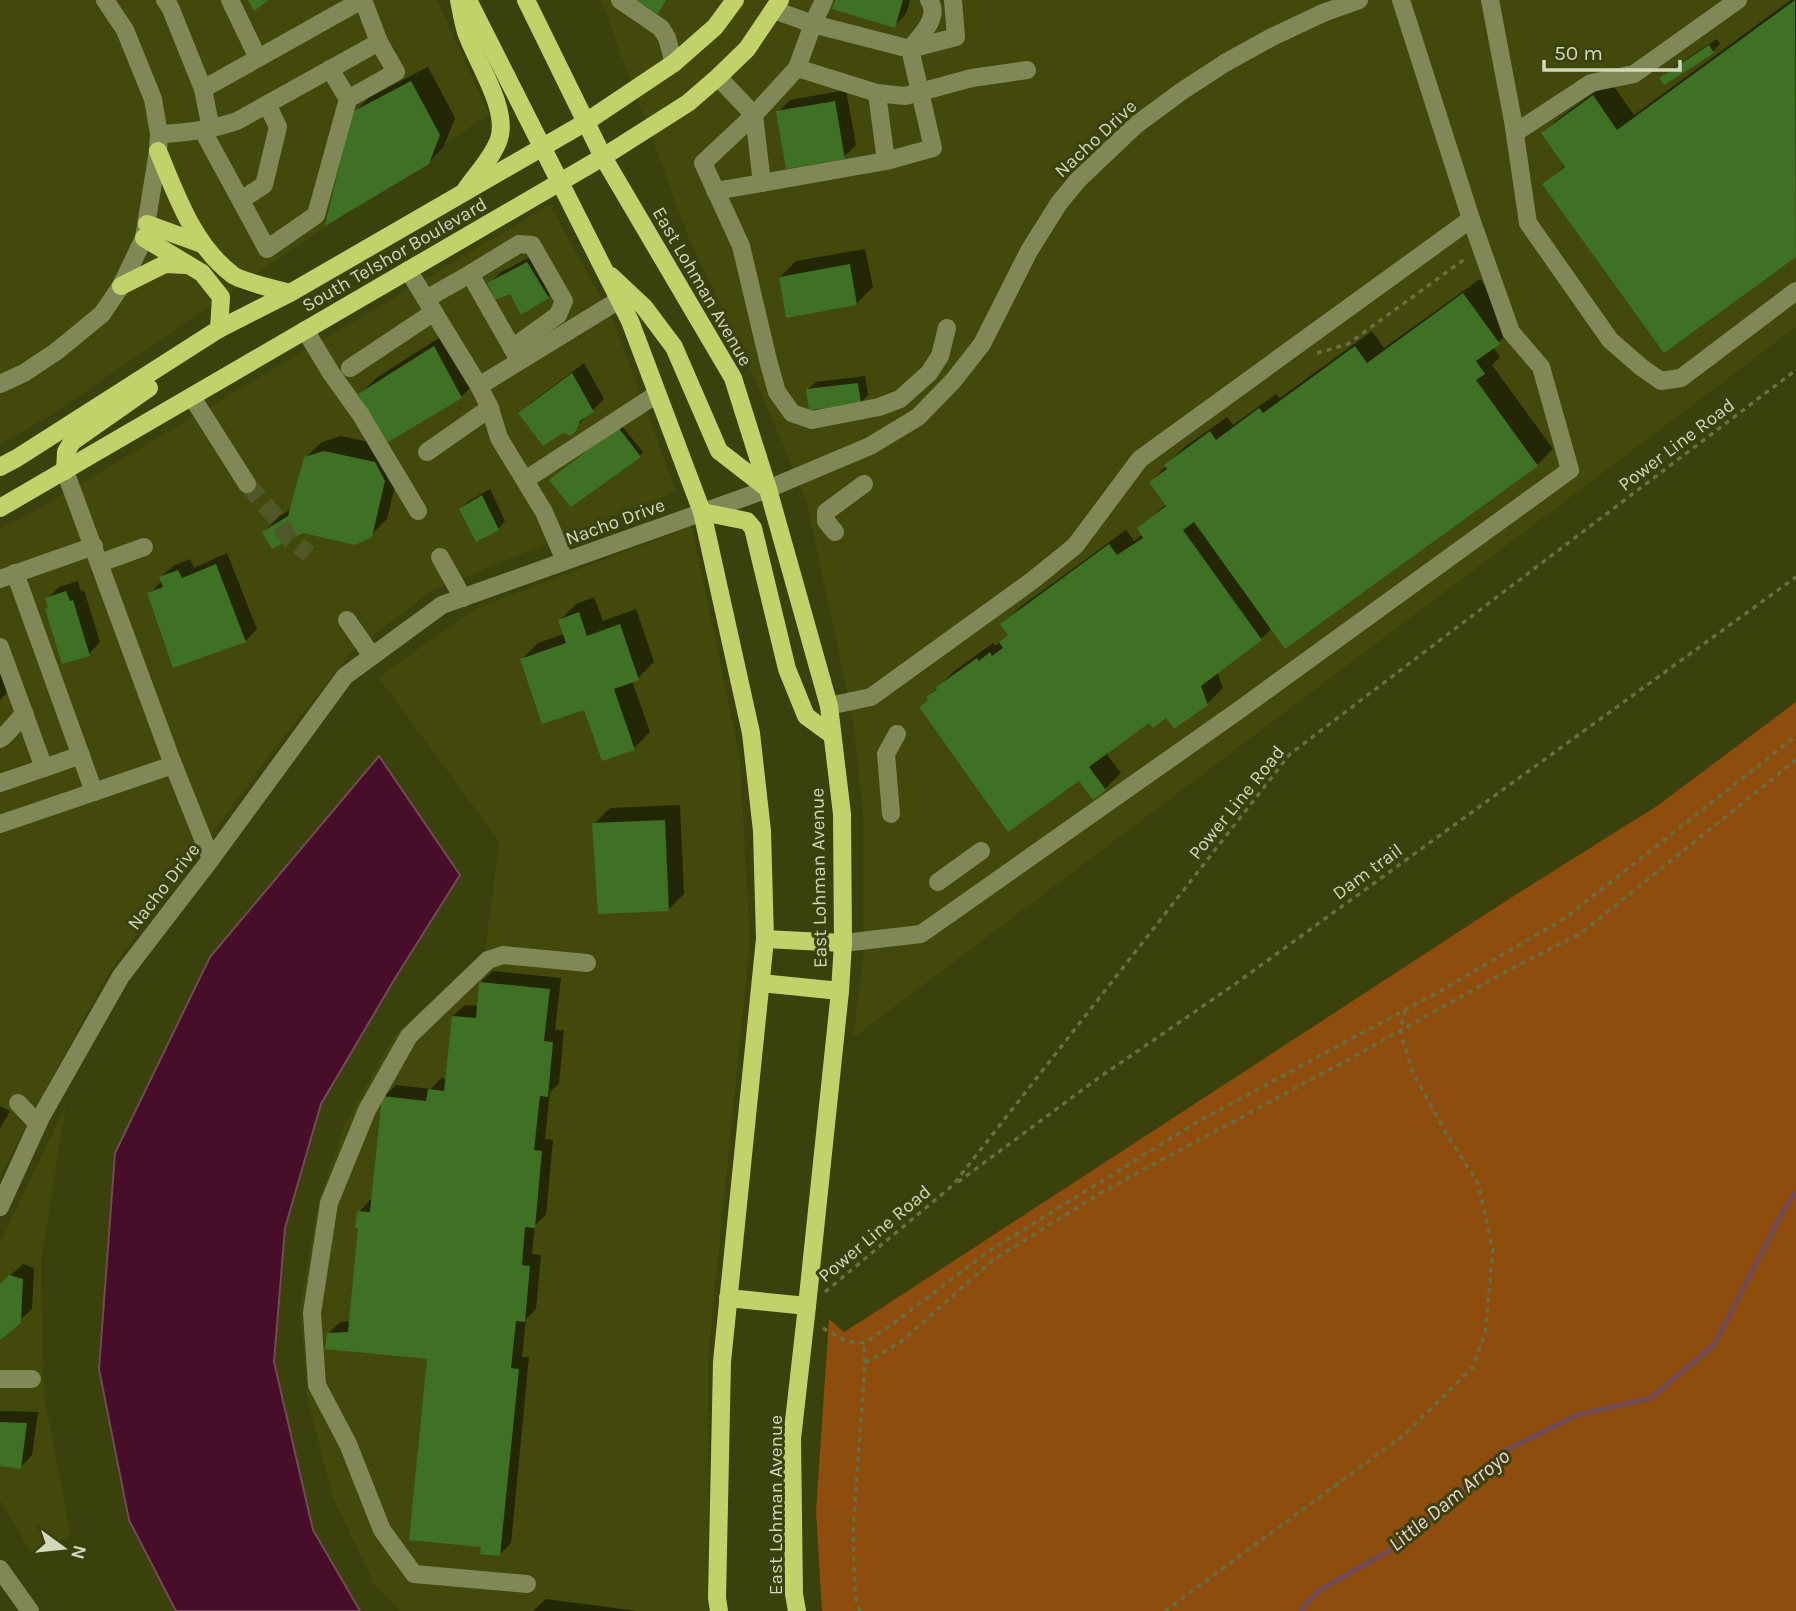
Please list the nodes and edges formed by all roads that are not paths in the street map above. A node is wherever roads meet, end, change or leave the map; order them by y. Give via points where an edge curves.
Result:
1 (105, 0) edge
2 (165, 0) edge
3 (230, 0) edge
4 (363, 0) edge
5 (459, 0) edge
6 (468, 0) edge
7 (526, 0) edge
8 (620, 0) edge
9 (735, 0) edge
10 (824, 0) edge
11 (929, 0) edge
12 (953, 0) edge
13 (1359, 0) edge
14 (1401, 0) edge
15 (1738, 0) edge
16 (776, 3) edge
17 (1496, 3) edge
18 (813, 24) junction
19 (379, 42) junction
20 (910, 49) junction
21 (258, 58) junction
22 (674, 62) junction
23 (797, 68) junction
24 (330, 69) junction
25 (1027, 70) dead end
26 (718, 77) junction
27 (203, 89) junction
28 (919, 92) junction
29 (877, 93) junction
30 (348, 99) junction
31 (267, 104) junction
32 (754, 115) junction
33 (586, 122) junction
34 (207, 130) junction
35 (1515, 133) junction
36 (159, 143) junction
37 (542, 148) junction
38 (603, 157) junction
39 (886, 161) junction
40 (560, 182) junction
41 (762, 183) junction
42 (715, 191) junction
43 (463, 193) junction
44 (241, 200) junction
45 (1471, 219) junction
46 (145, 231) junction
47 (202, 244) junction
48 (190, 265) junction
49 (601, 266) junction
50 (408, 270) junction
51 (470, 274) junction
52 (121, 286) junction
53 (1796, 291) edge
54 (290, 293) junction
55 (619, 300) junction
56 (430, 306) junction
57 (947, 328) dead end
58 (219, 329) junction
59 (305, 330) junction
60 (188, 349) junction
61 (516, 355) junction
62 (350, 368) dead end
63 (0, 384) edge
64 (479, 386) junction
65 (657, 394) junction
66 (192, 397) junction
67 (489, 408) junction
68 (427, 452) dead end
69 (0, 467) edge
70 (65, 471) junction
71 (525, 480) junction
72 (247, 484) tunnel mouth
73 (864, 484) dead end
74 (768, 489) junction
75 (0, 508) edge
76 (418, 512) dead end
77 (702, 512) junction
78 (835, 532) dead end
79 (144, 547) dead end
80 (97, 554) junction
81 (439, 557) dead end
82 (565, 561) junction
83 (7, 576) edge
84 (463, 598) junction
85 (347, 620) dead end
86 (0, 648) edge
87 (372, 656) junction
88 (829, 706) junction
89 (25, 714) junction
90 (897, 734) dead end
91 (832, 735) junction
92 (0, 739) edge
93 (81, 755) junction
94 (173, 765) junction
95 (44, 768) junction
96 (0, 783) edge
97 (94, 792) junction
98 (891, 814) dead end
99 (0, 824) edge
100 (981, 851) dead end
101 (211, 859) junction
102 (938, 882) dead end
103 (765, 939) junction
104 (843, 943) junction
105 (587, 963) dead end
106 (761, 983) junction
107 (840, 991) junction
108 (18, 1103) dead end
109 (38, 1124) junction
110 (0, 1207) edge
111 (728, 1298) junction
112 (807, 1306) junction
113 (32, 1379) dead end
114 (0, 1380) edge
115 (0, 1569) edge
116 (527, 1584) dead end
117 (28, 1610) edge
118 (719, 1611) edge
119 (797, 1611) edge

1 - 36 street via 125,30 153,99
2 - 27 street
3 - 21 street
4 - 19 street
4 - 21 street
5 - 43 main road via 502,125 494,151
6 - 37 main road
7 - 33 main road, East Lohman Avenue
8 - 22 street via 661,28
9 - 22 main road, South Telshor Boulevard via 715,27
10 - 18 street
11 - 20 street via 933,15
12 - 20 street via 957,37
13 - 74 street, Nacho Drive via 1248,50 1136,125 1059,203 982,344 918,417 870,446
14 - 45 street
15 - 35 street via 1634,74 1591,83
16 - 18 street
16 - 26 main road, South Telshor Boulevard via 747,49
17 - 35 street
18 - 20 street
18 - 23 street
19 - 24 street
19 - 30 street via 396,72
20 - 28 street
21 - 27 street
22 - 33 main road, South Telshor Boulevard
23 - 29 street
23 - 32 street
24 - 30 street
24 - 31 street
25 - 28 street
26 - 32 street
26 - 38 main road, South Telshor Boulevard via 688,103
27 - 34 street
28 - 29 street via 905,96
28 - 39 street via 933,148
29 - 39 street
30 - 44 street via 316,215 267,249
31 - 34 street via 237,121
31 - 44 street via 278,127 264,185
32 - 41 street
32 - 42 street via 703,163
33 - 37 main road, South Telshor Boulevard
33 - 38 main road, East Lohman Avenue
34 - 36 street
34 - 44 street
35 - 53 street via 1528,223 1610,340 1661,381 1681,379
36 - 46 street
36 - 47 main road
37 - 40 main road
37 - 43 main road, South Telshor Boulevard
38 - 40 main road, South Telshor Boulevard
38 - 74 main road, East Lohman Avenue via 733,378
39 - 41 street
40 - 49 main road
40 - 50 main road, South Telshor Boulevard
41 - 42 street
42 - 57 street via 741,246 777,392 792,412 812,420 900,399 929,373 940,356
43 - 54 main road, South Telshor Boulevard
45 - 88 street via 1140,459 1075,546 1033,580 871,697
45 - 104 street via 1511,332 1541,367 1570,470 920,934
46 - 47 main road
46 - 48 main road
46 - 52 street
47 - 54 main road via 235,276
48 - 52 main road via 165,264
48 - 58 main road via 221,297
49 - 55 main road
49 - 74 main road via 644,307 674,346 719,451
50 - 56 street
50 - 59 main road, South Telshor Boulevard
51 - 56 street
51 - 61 street
51 - 61 street via 519,244 532,245 564,301 558,315
52 - 63 street via 102,314 57,351
54 - 58 main road, South Telshor Boulevard
55 - 61 street
55 - 65 main road
56 - 62 street
56 - 64 street
58 - 60 main road, South Telshor Boulevard
59 - 66 main road, South Telshor Boulevard
59 - 76 street
60 - 69 main road, South Telshor Boulevard
60 - 70 main road via 173,371 72,442
61 - 64 street
64 - 67 street
65 - 71 street
65 - 77 main road
66 - 70 main road, South Telshor Boulevard
66 - 72 street
67 - 68 street
67 - 71 street via 499,438
70 - 75 main road, South Telshor Boulevard
70 - 80 street
71 - 82 street
73 - 78 street via 826,512 826,521
74 - 77 street, Nacho Drive
74 - 88 main road, East Lohman Avenue
77 - 82 street, Nacho Drive
77 - 91 main road via 747,521 753,528 787,669 806,716
77 - 103 main road via 751,733 762,831
79 - 80 street
80 - 83 street
80 - 94 street
81 - 84 street
82 - 84 street, Nacho Drive
83 - 93 street
84 - 87 street, Nacho Drive via 442,606
85 - 87 street
86 - 89 street
87 - 101 street, Nacho Drive via 345,676
88 - 91 main road, East Lohman Avenue
89 - 92 street
89 - 95 street
90 - 98 street via 886,754
91 - 104 main road, East Lohman Avenue via 842,814
93 - 95 street
93 - 97 street
94 - 97 street
94 - 101 street
95 - 96 street
97 - 99 street
100 - 102 street
101 - 109 street, Nacho Drive via 121,976
103 - 104 main road
103 - 106 main road
104 - 107 main road, East Lohman Avenue
105 - 116 street via 503,955 488,960 410,1036 367,1110 329,1203 312,1313 317,1385 348,1444 382,1530 414,1574
106 - 107 main road
106 - 111 main road
107 - 112 main road, East Lohman Avenue
108 - 109 street
109 - 110 street, Nacho Drive
111 - 112 main road
111 - 118 main road via 722,1362
112 - 119 main road, East Lohman Avenue via 792,1438
113 - 114 street
115 - 117 street

